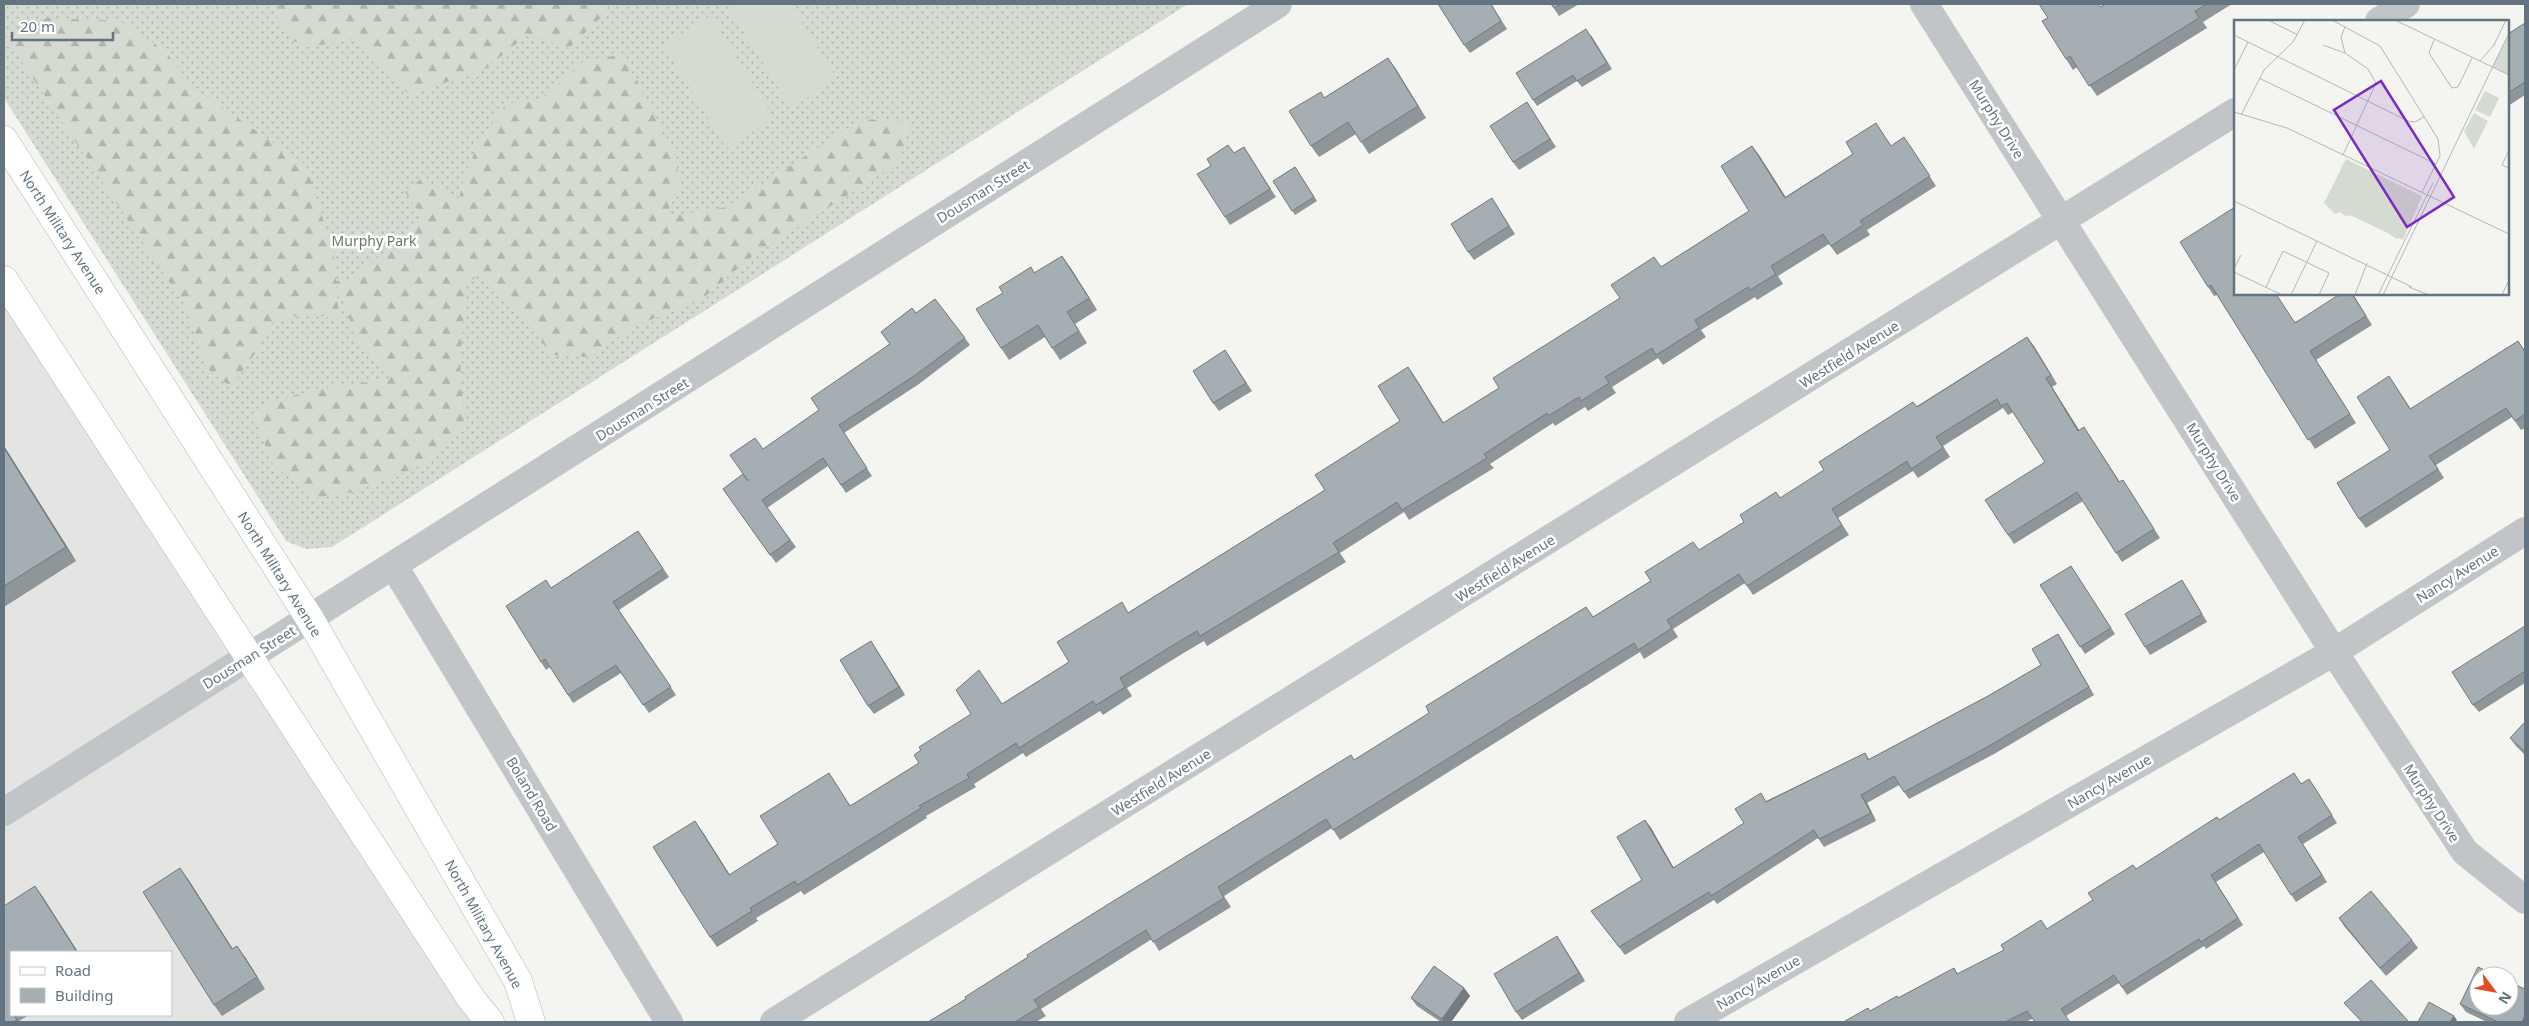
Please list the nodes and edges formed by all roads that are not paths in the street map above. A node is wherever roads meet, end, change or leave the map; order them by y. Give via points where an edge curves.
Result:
1 (1278, 4) edge
2 (1924, 4) edge
3 (2406, 4) edge
4 (2381, 20) edge
5 (2234, 113) edge
6 (4, 140) edge
7 (2062, 222) junction
8 (4, 280) edge
9 (2525, 531) edge
10 (394, 566) junction
11 (310, 619) junction
12 (2334, 652) junction
13 (248, 657) junction
14 (4, 812) edge
15 (2525, 900) edge
16 (490, 1022) edge
17 (531, 1022) edge
18 (669, 1022) edge
19 (774, 1022) edge
20 (1688, 1022) edge

1 - 10 street, Dousman Street
2 - 7 street, Murphy Drive
3 - 4 street
5 - 7 street, Westfield Avenue
6 - 11 main road, North Military Avenue
7 - 12 street, Murphy Drive
7 - 19 street, Westfield Avenue
8 - 13 main road
9 - 12 street, Nancy Avenue
10 - 11 street, Dousman Street
10 - 18 street, Boland Road
11 - 13 street, Dousman Street
11 - 17 main road, North Military Avenue via 518,981
12 - 15 street, Murphy Drive via 2465,852
12 - 20 street, Nancy Avenue
13 - 14 street, Dousman Street
13 - 16 main road via 466,992

